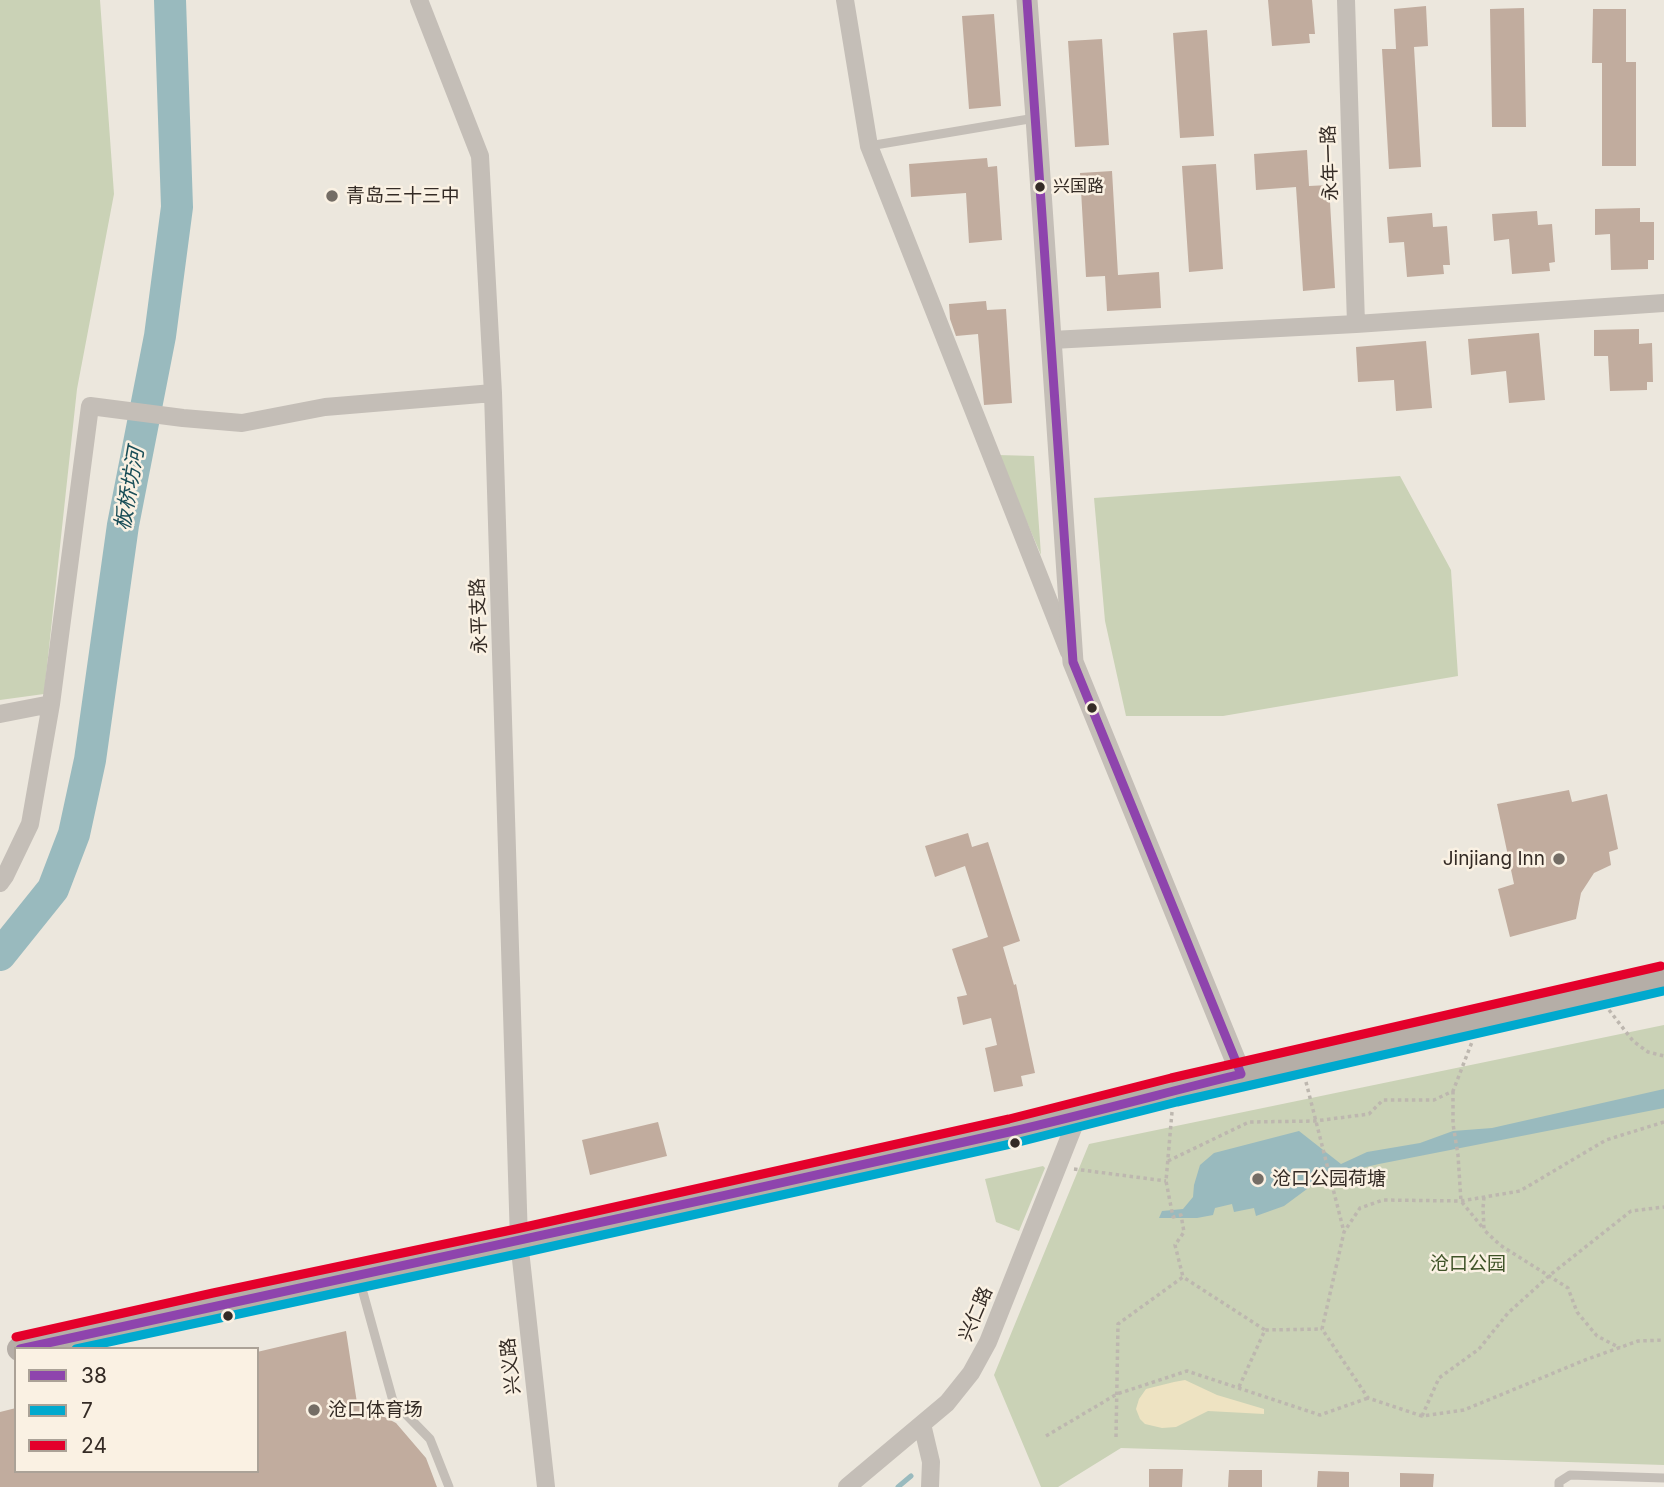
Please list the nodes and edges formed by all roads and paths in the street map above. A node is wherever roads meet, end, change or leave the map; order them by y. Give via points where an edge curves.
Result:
1 (419, 0) edge
2 (845, 0) edge
3 (1027, 0) edge
4 (1346, 0) edge
5 (1037, 118) junction
6 (869, 146) junction
7 (1664, 303) edge
8 (1356, 324) junction
9 (1052, 340) junction
10 (493, 393) junction
11 (1073, 662) junction
12 (51, 704) junction
13 (0, 714) edge
14 (0, 883) edge
15 (1664, 978) edge
16 (1597, 994) junction
17 (1481, 1018) junction
18 (1664, 1056) edge
19 (1301, 1061) junction
20 (1241, 1074) junction
21 (1174, 1090) junction
22 (1453, 1091) junction
23 (1079, 1113) junction
24 (1315, 1121) junction
25 (1664, 1122) edge
26 (1168, 1161) junction
27 (1058, 1167) junction
28 (1166, 1181) junction
29 (1484, 1197) junction
30 (1461, 1201) junction
31 (1664, 1207) edge
32 (1485, 1230) junction
33 (1343, 1232) junction
34 (519, 1241) junction
35 (1550, 1275) junction
36 (359, 1276) junction
37 (1183, 1277) junction
38 (1322, 1329) junction
39 (1265, 1330) junction
40 (1664, 1339) edge
41 (26, 1347) edge
42 (1620, 1348) junction
43 (1239, 1387) junction
44 (1117, 1394) junction
45 (1368, 1398) junction
46 (1422, 1416) junction
47 (922, 1424) junction
48 (1046, 1436) dead end
49 (1116, 1437) dead end
50 (1664, 1478) edge
51 (449, 1487) edge
52 (546, 1487) edge
53 (847, 1487) edge
54 (930, 1487) edge
55 (1559, 1487) edge

1 - 10 street, 永平支路 via 480,156
2 - 6 street
3 - 5 street
4 - 8 street, 永年一路
5 - 6 lane
5 - 9 street
6 - 11 street
7 - 8 street
8 - 9 street
9 - 11 street
10 - 12 street via 325,407 242,423 90,406
10 - 34 street, 永平支路
11 - 20 street
12 - 13 street
12 - 14 street via 30,824
15 - 16 main road
16 - 17 main road
16 - 18 path via 1633,1041
17 - 19 main road
17 - 22 path
19 - 20 main road
19 - 24 path
20 - 21 main road
21 - 23 main road
21 - 26 path
22 - 24 path via 1434,1100 1383,1100 1369,1114
22 - 30 path
23 - 27 street, 兴仁路
23 - 34 main road
24 - 26 path via 1249,1122
24 - 33 path
25 - 29 path via 1606,1140 1520,1191
26 - 28 path
27 - 28 path
27 - 47 street, 兴仁路 via 988,1342 947,1403
28 - 37 path via 1173,1217 1181,1216 1184,1232 1175,1245
29 - 30 path
29 - 32 path
30 - 32 path
30 - 33 path via 1383,1200 1360,1208
31 - 35 path via 1630,1211
32 - 35 path via 1500,1245
33 - 38 path
34 - 36 main road
34 - 52 street, 兴义路
35 - 42 path via 1568,1288 1577,1312 1597,1336
35 - 46 path via 1508,1313 1479,1349 1439,1378
36 - 41 main road
36 - 51 lane via 393,1401 430,1439
37 - 39 path
37 - 44 path via 1118,1324
38 - 39 path
38 - 45 path
39 - 43 path
40 - 42 path
42 - 46 path via 1464,1410
43 - 44 path via 1187,1371
43 - 45 path via 1320,1415
44 - 48 path
44 - 49 path
45 - 46 path
47 - 53 street, 兴仁路
47 - 54 street via 931,1462
50 - 55 lane via 1570,1475

